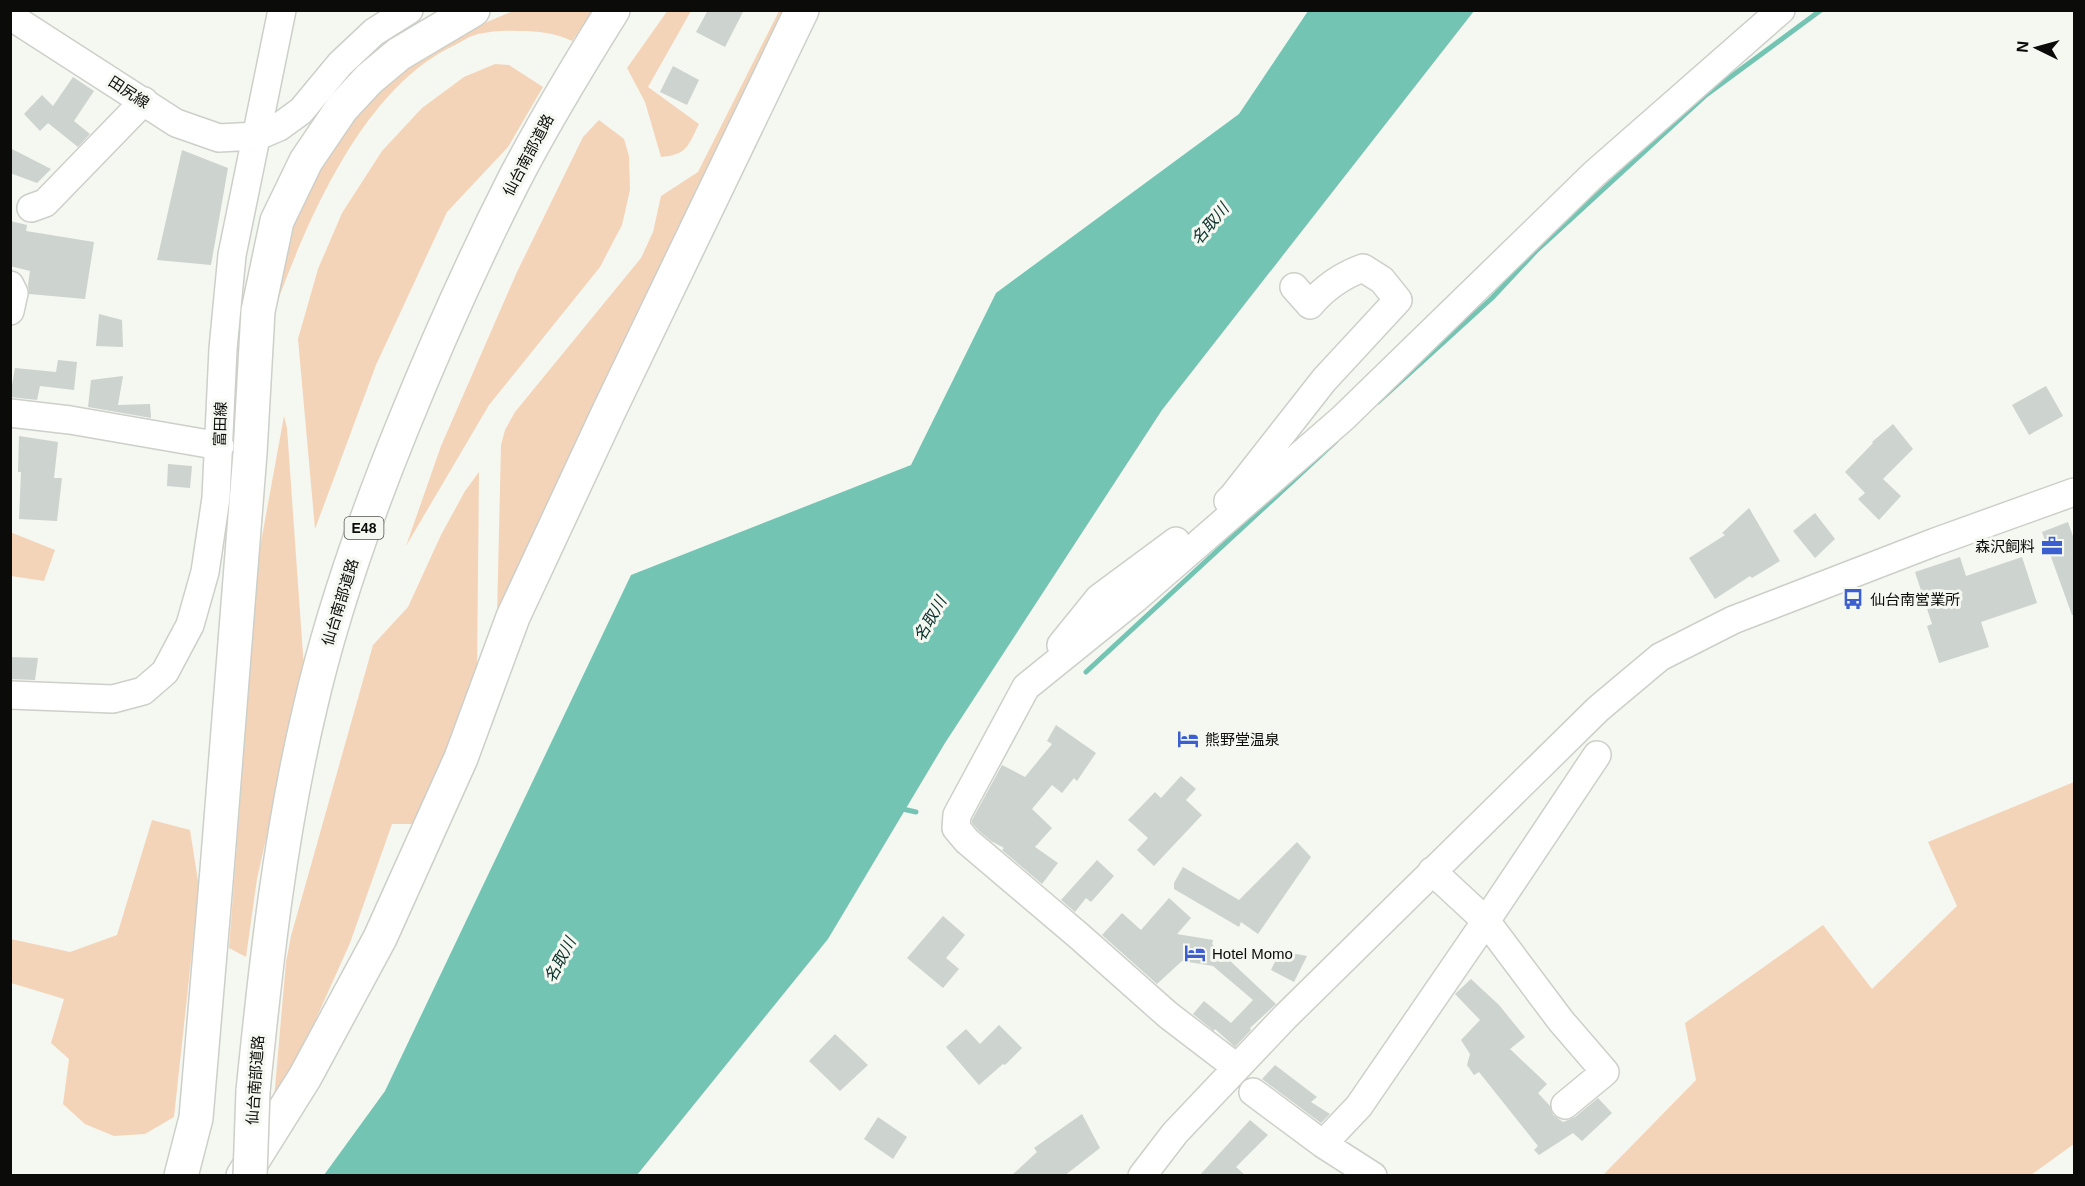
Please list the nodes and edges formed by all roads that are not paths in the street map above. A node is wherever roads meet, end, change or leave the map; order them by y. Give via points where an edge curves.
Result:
1 (282, 10) edge
2 (409, 10) edge
3 (473, 10) edge
4 (614, 10) edge
5 (802, 10) edge
6 (1781, 10) edge
7 (10, 16) edge
8 (144, 102) junction
9 (258, 136) junction
10 (31, 208) dead end
11 (10, 285) edge
12 (1294, 287) dead end
13 (10, 310) edge
14 (10, 413) edge
15 (220, 446) junction
16 (2074, 492) edge
17 (1033, 682) junction
18 (10, 695) edge
19 (1597, 755) dead end
20 (1432, 871) junction
21 (1486, 921) junction
22 (1236, 1067) junction
23 (1253, 1092) dead end
24 (1565, 1105) dead end
25 (1323, 1144) junction
26 (181, 1176) edge
27 (243, 1176) edge
28 (250, 1176) edge
29 (1142, 1176) edge
30 (1373, 1176) edge

1 - 9 street, 富田線
2 - 9 street via 374,32 340,64 301,111
3 - 26 highway via 399,54 369,79 342,108 306,161 277,220 258,311 197,1106
4 - 28 highway, 仙台南部道路 / E48, bridge via 569,80 514,180 430,359 373,499 335,611 309,709 276,894 253,1091
5 - 27 highway via 518,606 461,758 380,938 305,1077
6 - 17 street via 1594,174 1343,418
7 - 8 street, 田尻線
8 - 9 street, 田尻線 via 176,123 219,138
8 - 10 street via 45,203
9 - 15 street, 富田線 via 232,255 223,349
11 - 13 street via 14,293
12 - 17 street via 1310,305 1323,290 1363,268 1382,280 1398,300 1324,380 1233,496 1098,598
14 - 15 street
15 - 18 street, 富田線 via 205,572 190,625 165,672 143,691 113,699
16 - 20 street via 1733,620 1660,657 1598,709
17 - 22 street via 1026,687 957,815 956,828 999,870 1168,1015
19 - 21 street
20 - 21 street
20 - 22 street
21 - 24 street via 1605,1072
21 - 25 street via 1359,1106
22 - 29 street via 1175,1133
23 - 25 street
25 - 30 street

